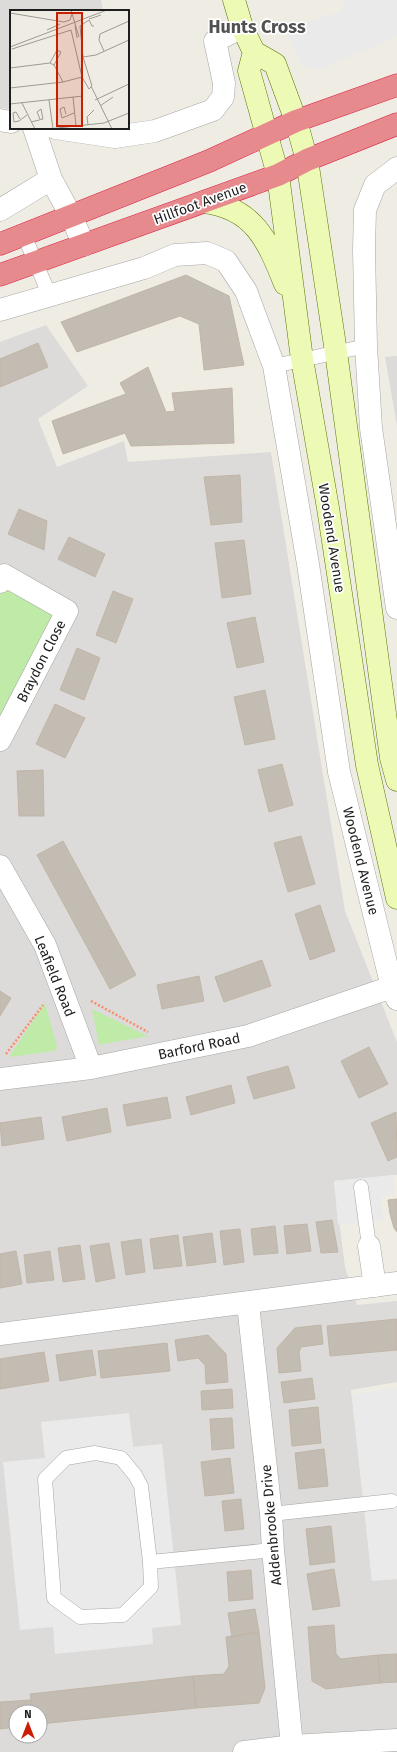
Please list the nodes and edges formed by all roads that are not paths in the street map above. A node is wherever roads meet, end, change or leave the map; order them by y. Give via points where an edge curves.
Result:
1 (234, 0) edge
2 (242, 27) junction
3 (254, 52) junction
4 (397, 85) edge
5 (0, 120) edge
6 (296, 121) junction
7 (10, 122) edge
8 (397, 124) edge
9 (34, 129) edge
10 (61, 129) edge
11 (267, 134) junction
12 (307, 160) junction
13 (394, 170) edge
14 (278, 175) junction
15 (51, 179) junction
16 (204, 202) junction
17 (0, 210) edge
18 (71, 216) junction
19 (24, 235) junction
20 (0, 244) edge
21 (84, 245) junction
22 (35, 262) junction
23 (0, 275) edge
24 (49, 294) junction
25 (0, 310) edge
26 (297, 313) junction
27 (366, 346) junction
28 (336, 352) junction
29 (302, 359) junction
30 (274, 366) junction
31 (0, 582) edge
32 (397, 608) edge
33 (0, 740) edge
34 (397, 780) edge
35 (0, 866) edge
36 (397, 898) edge
37 (394, 993) edge
38 (92, 1068) junction
39 (0, 1079) edge
40 (361, 1187) dead end
41 (368, 1246) joint
42 (397, 1283) edge
43 (375, 1286) junction
44 (248, 1304) junction
45 (0, 1334) edge
46 (392, 1502) dead end
47 (271, 1514) junction
48 (273, 1550) junction
49 (150, 1562) junction
50 (397, 1740) edge
51 (292, 1746) junction
52 (244, 1752) edge

1 - 2 street
2 - 3 street
2 - 10 street via 215,41 224,83 223,97 213,110 155,131 115,138
3 - 6 street, Woodend Avenue via 274,64
3 - 11 street, Woodend Avenue via 249,71
4 - 6 highway
5 - 7 street
6 - 11 highway
6 - 12 street, Woodend Avenue
8 - 12 highway, Hillfoot Avenue
9 - 15 street
11 - 14 street, Woodend Avenue
11 - 18 highway via 209,161
12 - 14 highway, Hillfoot Avenue
12 - 28 street, Woodend Avenue
13 - 27 street via 375,185 365,210
14 - 16 highway, Hillfoot Avenue
14 - 26 street, Woodend Avenue
15 - 17 street
15 - 18 street
16 - 21 highway, Hillfoot Avenue
16 - 26 street via 231,208 256,227 266,240
18 - 19 highway
18 - 21 street
19 - 20 highway
19 - 22 lane
21 - 22 highway, Hillfoot Avenue
22 - 23 highway, Hillfoot Avenue
22 - 24 lane
24 - 25 street
24 - 30 street via 144,268 175,255 207,253 226,261 246,291
26 - 29 street, Woodend Avenue
27 - 28 lane
27 - 32 street via 371,428
28 - 29 lane
28 - 34 street, Woodend Avenue via 391,758
29 - 30 lane
29 - 36 street, Woodend Avenue via 328,508 367,765
30 - 37 street, Woodend Avenue via 308,564 339,772
31 - 33 street, Braydon Close via 4,575 67,611
35 - 38 street, Leafield Road via 45,945
37 - 38 street, Barford Road via 248,1036
38 - 39 street, Barford Road
40 - 41 lane
41 - 43 street
42 - 43 street
43 - 44 street
44 - 45 street
44 - 47 street, Addenbrooke Drive
46 - 47 lane
47 - 48 street, Addenbrooke Drive
48 - 49 lane
48 - 51 street, Addenbrooke Drive
49 - 49 lane via 151,1587 123,1615 80,1617 54,1598 45,1479 66,1458 95,1453 120,1458 141,1486
50 - 51 street
51 - 52 street

